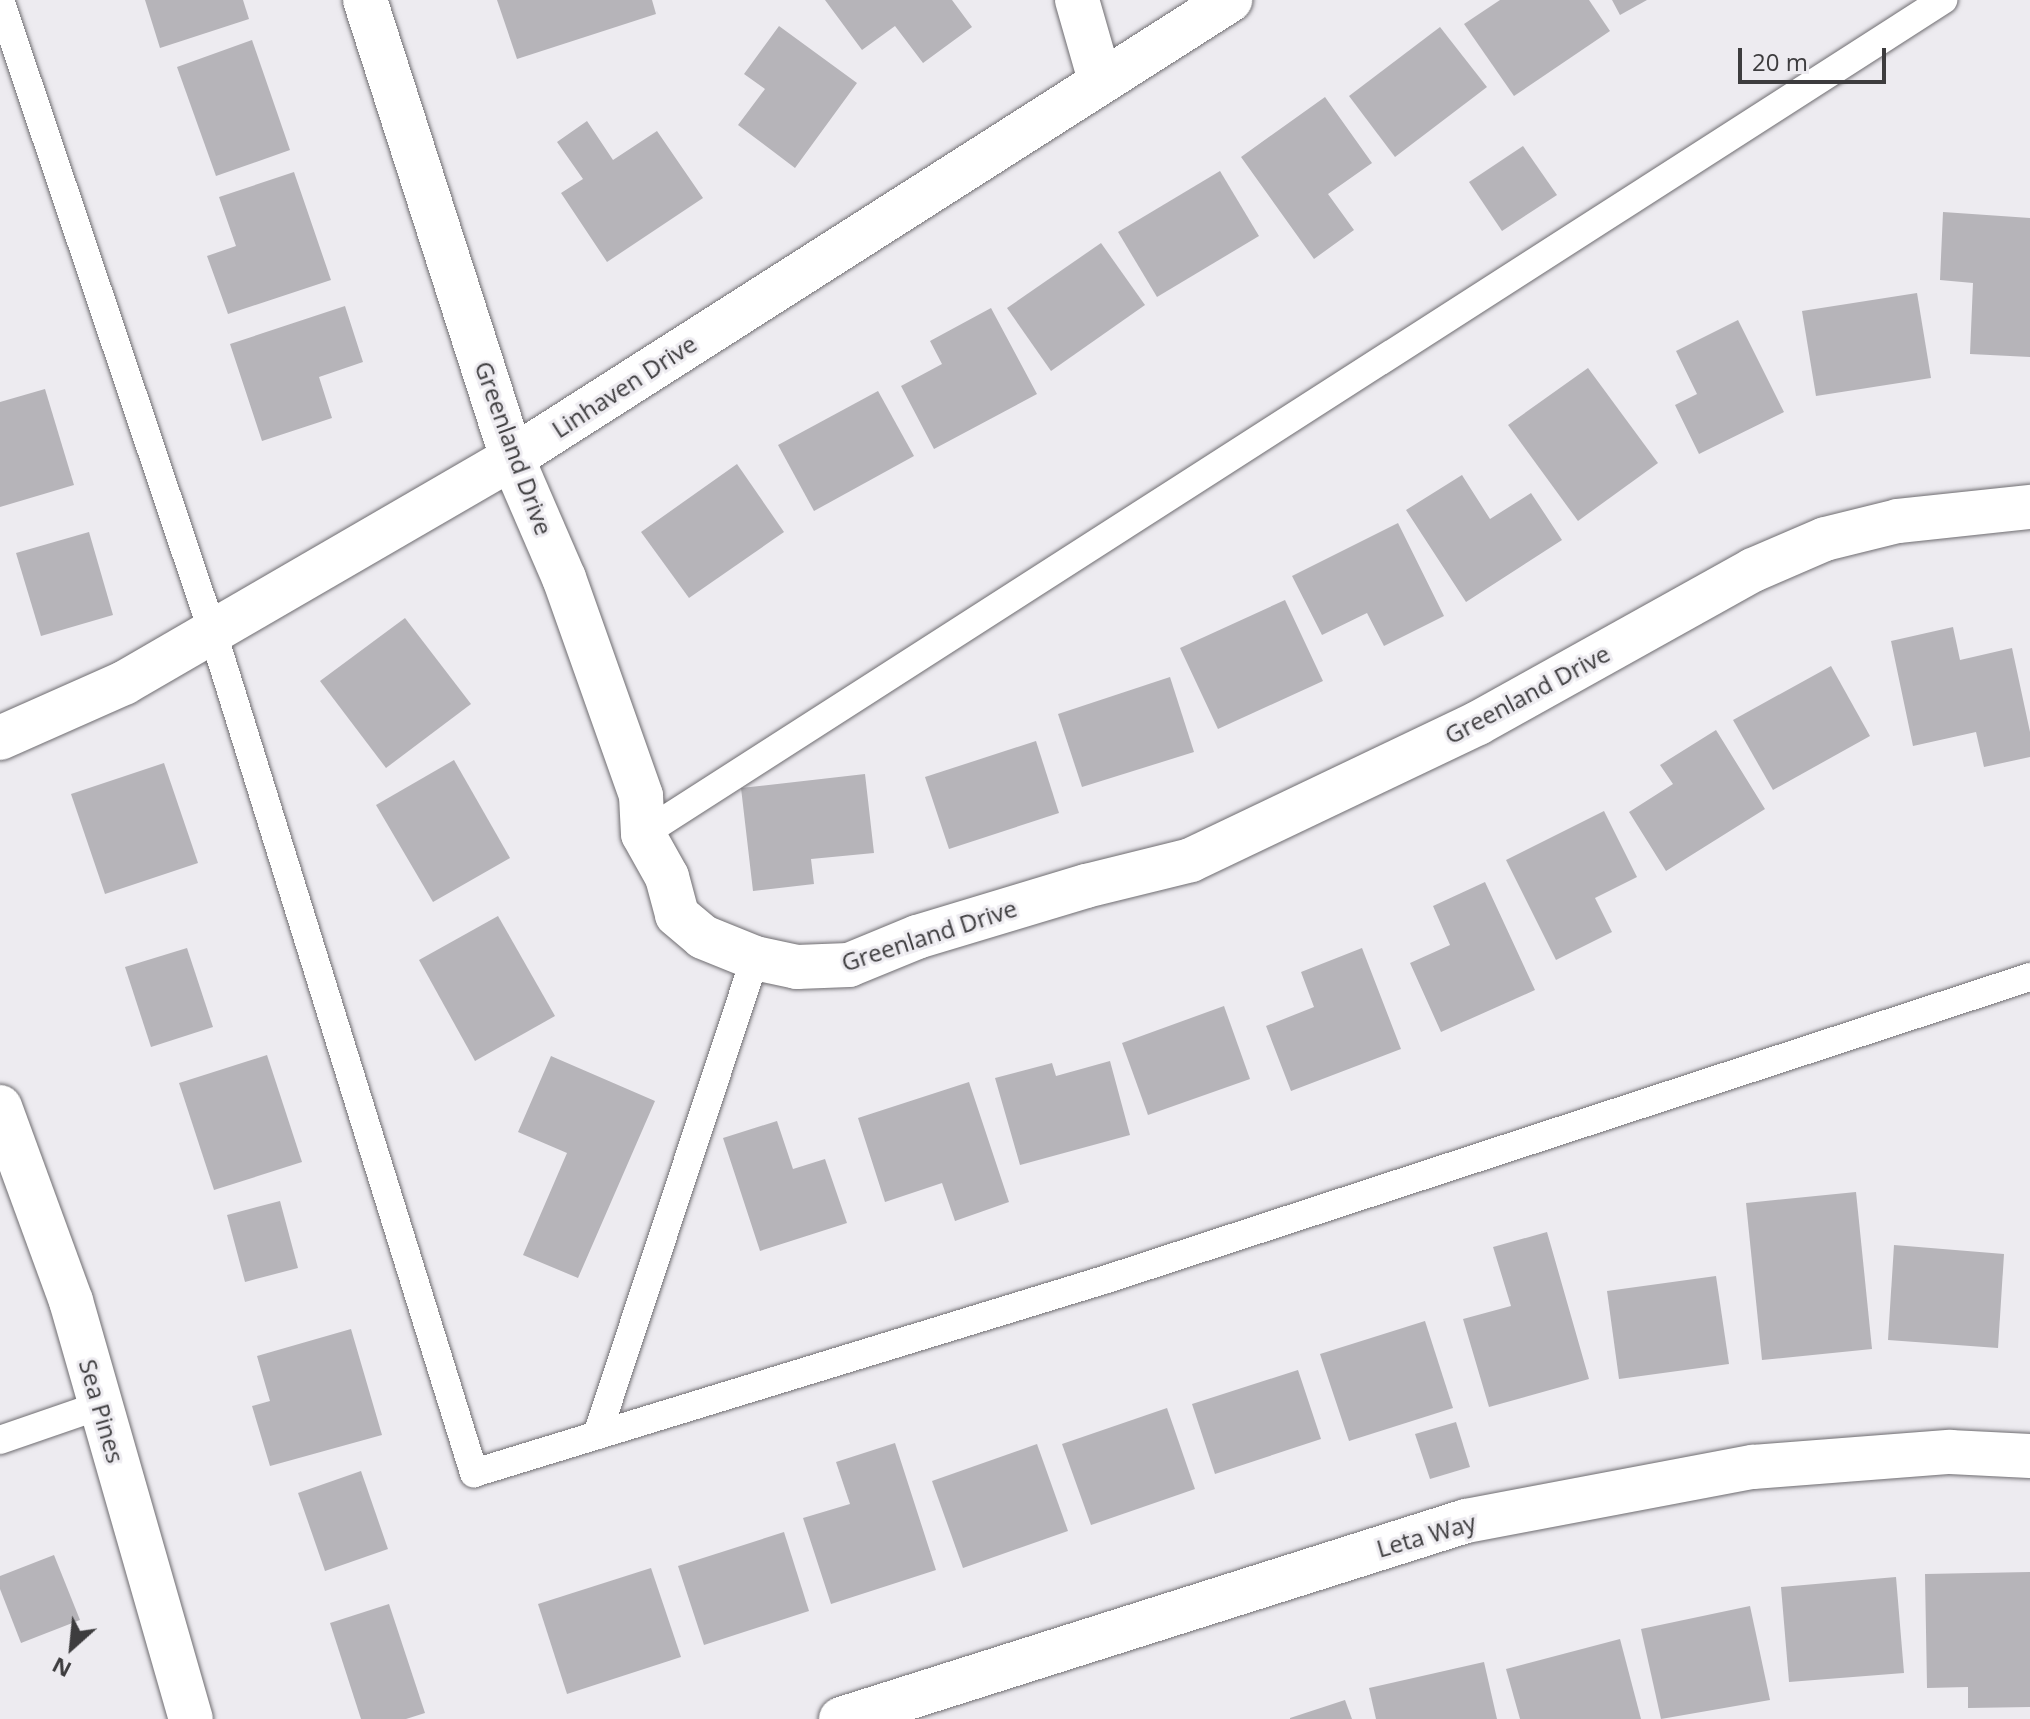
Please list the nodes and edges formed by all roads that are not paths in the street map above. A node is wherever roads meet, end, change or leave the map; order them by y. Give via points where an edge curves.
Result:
1 (0, 0) edge
2 (365, 0) edge
3 (1077, 0) edge
4 (1230, 0) edge
5 (1943, 0) edge
6 (1100, 80) junction
7 (512, 458) junction
8 (2030, 507) edge
9 (213, 633) junction
10 (0, 738) edge
11 (643, 834) junction
12 (755, 958) junction
13 (2030, 977) edge
14 (0, 1107) edge
15 (101, 1405) junction
16 (597, 1435) junction
17 (0, 1440) edge
18 (2030, 1456) edge
19 (191, 1719) edge
20 (841, 1719) edge

1 - 9 lane
2 - 7 street, Greenland Drive
3 - 6 street
4 - 6 street, Linhaven Drive
5 - 11 lane
6 - 7 street, Linhaven Drive
7 - 9 street, Linhaven Drive
7 - 11 street, Greenland Drive via 564,578 641,796
8 - 12 street, Greenland Drive via 1898,521 1825,539 1753,570 1478,723 1191,860 917,937 849,965 797,967
9 - 10 street, Linhaven Drive via 124,683
9 - 16 lane via 474,1473
11 - 12 street, Greenland Drive via 667,877 677,915 703,937
12 - 16 lane
13 - 16 lane via 1107,1279
14 - 15 street, Sea Pines via 71,1301
15 - 17 lane
15 - 19 street, Sea Pines
18 - 20 street, Leta Way via 1950,1452 1753,1467 1466,1521

